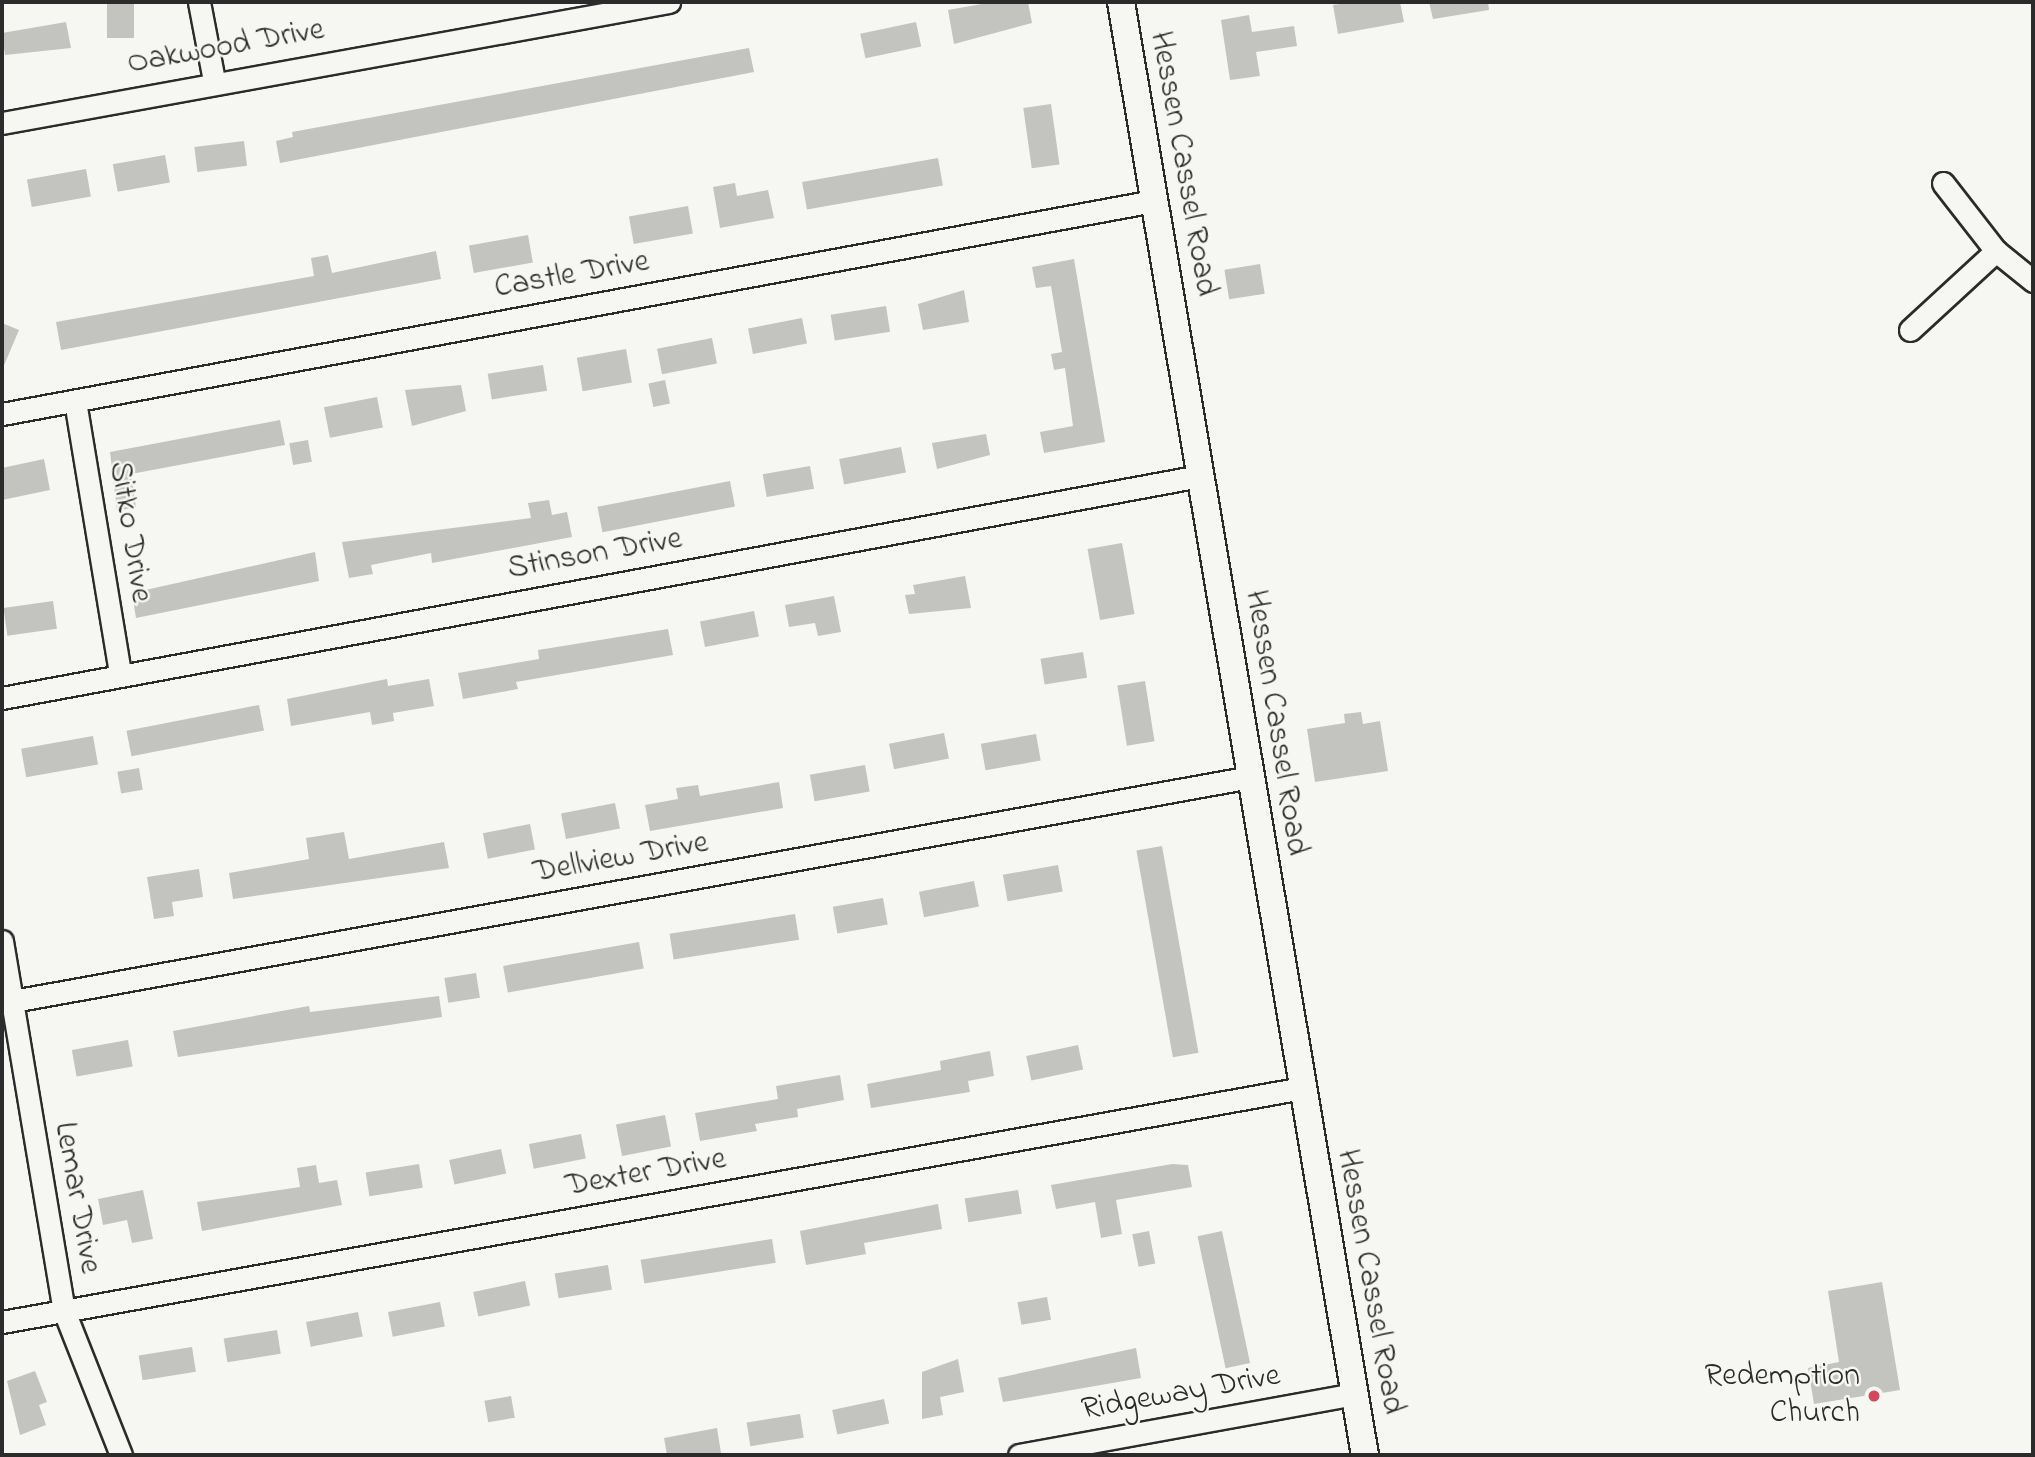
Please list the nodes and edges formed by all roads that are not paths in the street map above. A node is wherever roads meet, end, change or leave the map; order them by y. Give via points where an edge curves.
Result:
1 (199, 2) edge
2 (669, 2) edge
3 (1121, 2) edge
4 (214, 81) junction
5 (2, 123) edge
6 (1943, 183) dead end
7 (1154, 201) junction
8 (1996, 251) junction
9 (2033, 281) edge
10 (1910, 330) dead end
11 (75, 401) junction
12 (2, 414) edge
13 (1200, 475) junction
14 (120, 674) junction
15 (2, 698) edge
16 (1251, 777) junction
17 (2, 941) edge
18 (7, 1002) edge
19 (1301, 1088) junction
20 (64, 1311) junction
21 (2, 1322) edge
22 (1355, 1394) junction
23 (121, 1455) edge
24 (1019, 1455) edge
25 (1365, 1455) edge

1 - 4 street
2 - 4 street, Oakwood Drive
3 - 7 main road, Hessen Cassel Road
4 - 5 street, Oakwood Drive
6 - 8 street
7 - 11 street, Castle Drive
7 - 13 main road, Hessen Cassel Road
8 - 9 street
8 - 10 street
11 - 12 street, Castle Drive
11 - 14 street, Sitko Drive
13 - 14 street, Stinson Drive
13 - 16 main road, Hessen Cassel Road
14 - 15 street, Stinson Drive
16 - 18 street, Dellview Drive
16 - 19 main road, Hessen Cassel Road
17 - 18 street, Lemar Drive
18 - 20 street, Lemar Drive
19 - 20 street, Dexter Drive
19 - 22 main road, Hessen Cassel Road
20 - 21 street, Dexter Drive
20 - 23 street, Lemar Drive
22 - 24 street, Ridgeway Drive
22 - 25 main road, Hessen Cassel Road

